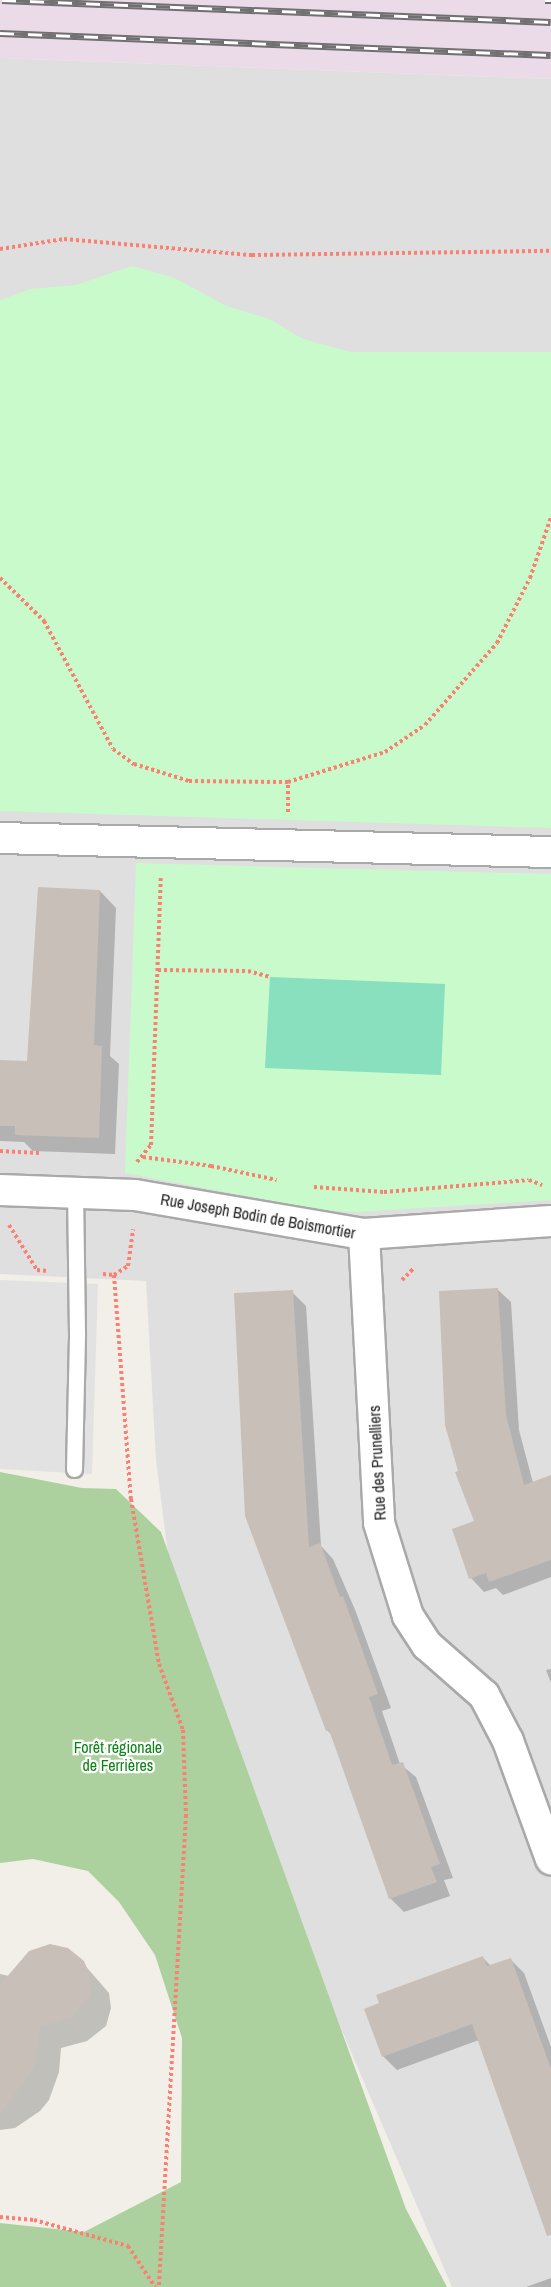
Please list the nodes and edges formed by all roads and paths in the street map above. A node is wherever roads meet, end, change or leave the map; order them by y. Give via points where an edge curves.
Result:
1 (0, 249) edge
2 (551, 251) edge
3 (551, 517) edge
4 (0, 578) edge
5 (0, 838) edge
6 (551, 852) edge
7 (170, 879) dead end
8 (158, 970) junction
9 (270, 977) dead end
10 (0, 1151) edge
11 (45, 1153) dead end
12 (131, 1157) dead end
13 (137, 1157) junction
14 (290, 1183) dead end
15 (301, 1186) dead end
16 (551, 1188) edge
17 (0, 1190) edge
18 (75, 1193) junction
19 (135, 1195) junction
20 (551, 1221) edge
21 (364, 1234) junction
22 (114, 1275) dead end
23 (74, 1468) dead end
24 (551, 1859) edge
25 (0, 2217) edge
26 (157, 2287) edge

1 - 2 path via 64,239 263,256
3 - 4 path via 530,578 497,643 425,725 385,752 288,782 189,781 134,764 113,748 44,621
5 - 6 street via 153,845
7 - 8 path via 158,878
8 - 9 path via 248,970
8 - 13 path via 151,1145
10 - 11 path
12 - 13 path
13 - 14 path via 211,1166
13 - 19 path
15 - 16 path via 384,1192 529,1180
17 - 18 street, Rue Joseph Bodin de Boismortier
18 - 19 street, Rue Joseph Bodin de Boismortier
18 - 23 lane via 78,1333
19 - 21 street, Rue Joseph Bodin de Boismortier
20 - 21 street, Rue Joseph Bodin de Boismortier
21 - 24 street, Rue des Prunelliers via 380,1523 408,1616 427,1645 484,1695 508,1741
22 - 26 path via 131,1499 159,1664 183,1730 186,1815
25 - 26 path via 34,2220 128,2246

